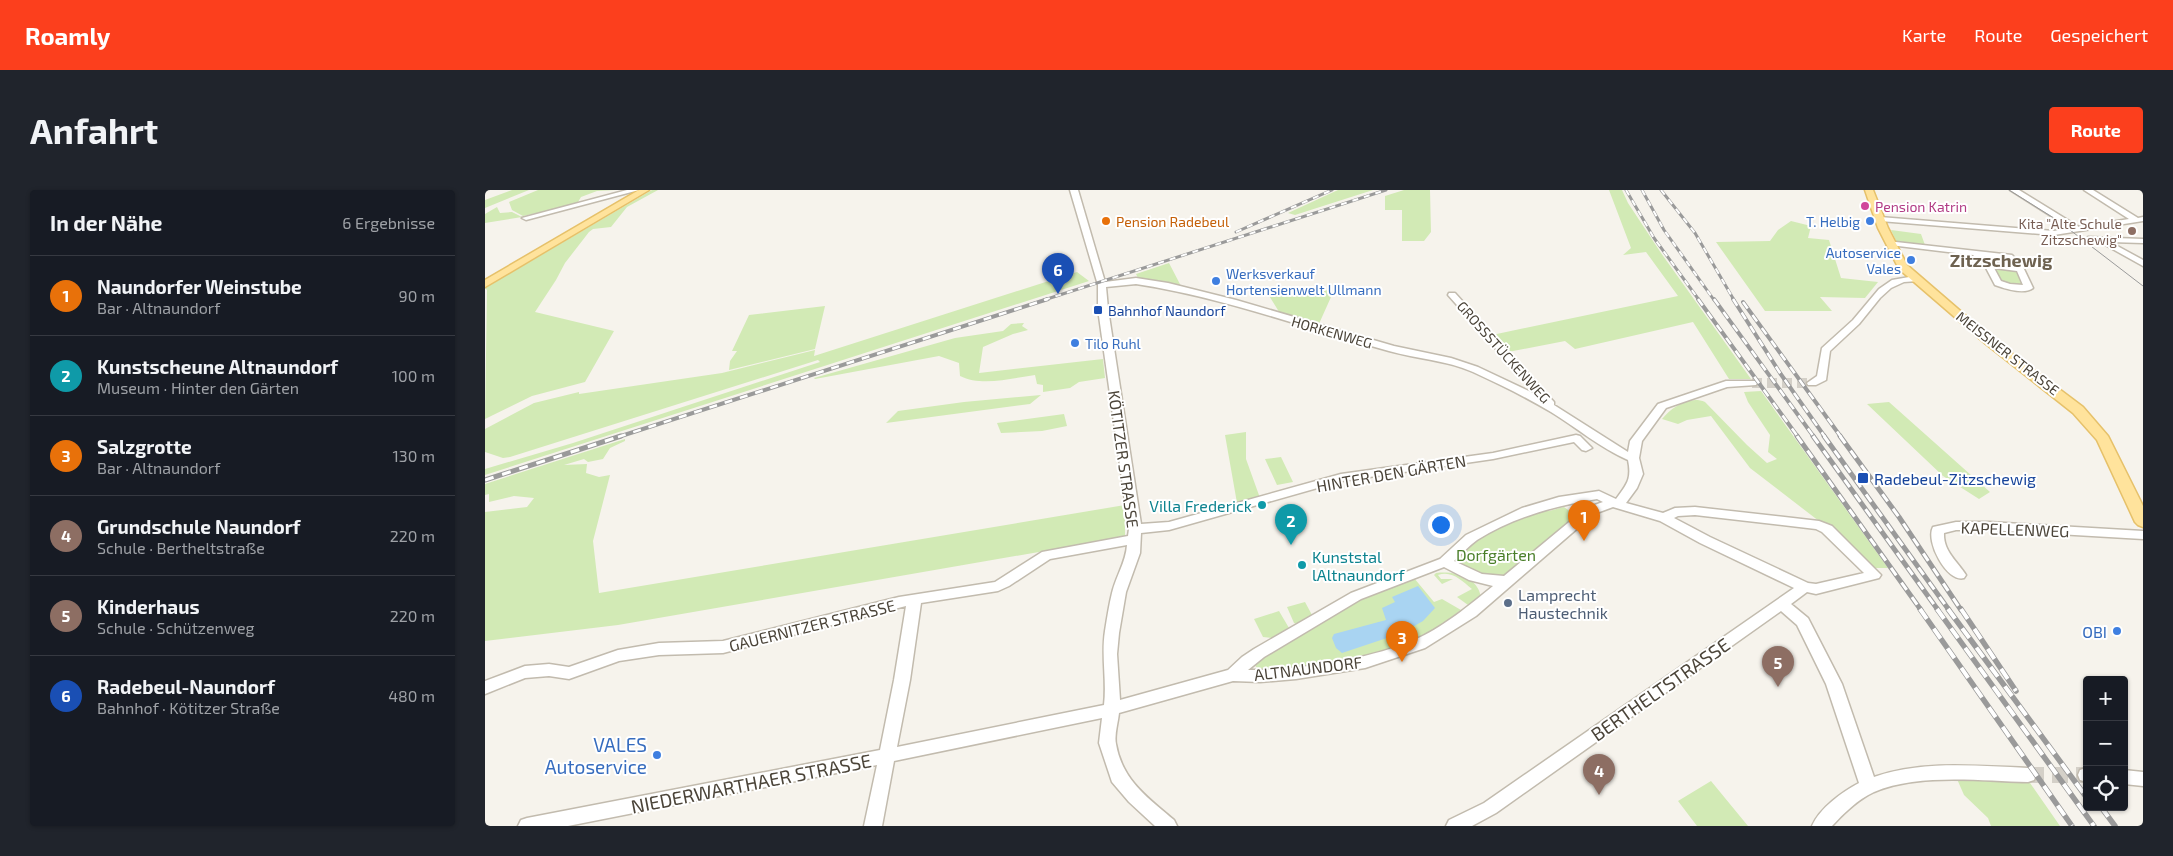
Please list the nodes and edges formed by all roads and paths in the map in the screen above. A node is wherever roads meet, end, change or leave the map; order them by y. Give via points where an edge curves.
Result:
1 (635, 190) edge
2 (645, 190) edge
3 (1074, 190) edge
4 (1869, 190) edge
5 (2013, 190) edge
6 (2088, 190) edge
7 (526, 218) dead end
8 (1880, 219) junction
9 (2139, 219) edge
10 (2090, 227) junction
11 (2077, 230) junction
12 (2091, 239) dead end
13 (2109, 239) junction
14 (2143, 241) edge
15 (1890, 243) junction
16 (1976, 254) junction
17 (2143, 263) edge
18 (1987, 266) junction
19 (2019, 269) junction
20 (1915, 279) junction
21 (485, 284) edge
22 (1102, 285) junction
23 (1452, 295) dead end
24 (1752, 383) tunnel mouth
25 (1812, 383) dead end
26 (1555, 410) junction
27 (1576, 438) junction
28 (1586, 448) dead end
29 (1633, 458) junction
30 (1563, 500) junction
31 (1616, 504) junction
32 (1584, 516) junction
33 (1664, 518) junction
34 (2143, 522) edge
35 (1135, 534) junction
36 (2143, 535) edge
37 (1445, 562) junction
38 (1959, 575) dead end
39 (1473, 578) junction
40 (1506, 581) junction
41 (1805, 588) junction
42 (1486, 598) junction
43 (914, 600) junction
44 (1782, 604) junction
45 (1233, 675) junction
46 (485, 688) edge
47 (1111, 709) junction
48 (887, 756) junction
49 (2027, 775) tunnel mouth
50 (2128, 777) edge
51 (2143, 779) edge
52 (1869, 786) junction
53 (589, 820) edge
54 (527, 826) edge
55 (873, 826) edge
56 (1168, 826) edge
57 (1455, 826) edge
58 (1821, 826) edge

1 - 7 street
2 - 21 main road
3 - 22 street, KÖTITZER STRASSE
4 - 8 main road, MEISSNER STRASSE
5 - 11 street
6 - 9 street
8 - 11 street via 2043,233
8 - 15 main road, MEISSNER STRASSE
9 - 10 street
10 - 11 street
10 - 13 street
12 - 13 street
13 - 14 street
13 - 17 street via 2104,242
15 - 16 street
15 - 20 main road, MEISSNER STRASSE via 1897,259
16 - 18 street
16 - 19 street via 2009,257
18 - 19 street
18 - 19 street via 1998,283 2028,289
20 - 25 street via 1891,283 1879,292 1859,319 1825,350 1821,378
20 - 34 main road, MEISSNER STRASSE via 2078,410 2103,439
22 - 26 street, HORKENWEG via 1136,281 1168,286 1391,349 1447,360 1508,385
22 - 35 street, KÖTITZER STRASSE
23 - 26 street, GROSSSTÜCKENWEG
24 - 29 street via 1726,384 1662,406 1636,441
26 - 27 street, GROSSSTÜCKENWEG
26 - 29 street, GROSSSTÜCKENWEG
27 - 28 street
27 - 35 street, HINTER DEN GÄRTEN via 1493,456 1341,478
29 - 31 street via 1637,474 1631,488
30 - 31 street, ALTNAUNDORF via 1599,495
30 - 32 street
30 - 37 street, ALTNAUNDORF via 1526,512 1471,538
31 - 32 street, ALTNAUNDORF via 1590,511
31 - 33 street
32 - 40 street, ALTNAUNDORF
33 - 41 street
33 - 41 street, BERTHELTSTRASSE via 1675,512 1695,512 1819,525 1827,529 1873,575 1816,589
35 - 43 street, GAUERNITZER STRASSE via 1047,555 998,586
35 - 47 street, KÖTITZER STRASSE via 1111,633
36 - 38 street, KAPELLENWEG via 1989,526 1956,526 1938,530 1939,543 1949,564
37 - 39 street
37 - 45 street, ALTNAUNDORF via 1339,605 1247,660
39 - 40 street
39 - 42 street
40 - 42 street, ALTNAUNDORF
41 - 44 street, BERTHELTSTRASSE
42 - 45 street, ALTNAUNDORF via 1471,612 1420,644 1365,662 1296,673
43 - 46 street, GAUERNITZER STRASSE via 723,647 659,649 618,656 569,673 549,670 525,672
43 - 48 street, NIEDERWARTHAER STRASSE
44 - 52 street via 1803,622 1834,684
44 - 57 street, BERTHELTSTRASSE via 1490,808
45 - 47 street, ALTNAUNDORF
47 - 48 street, NIEDERWARTHAER STRASSE
47 - 56 street, KÖTITZER STRASSE via 1107,742 1119,777 1135,797
48 - 53 street, NIEDERWARTHAER STRASSE
48 - 55 street
49 - 52 street via 1947,774 1906,777
50 - 51 street
52 - 58 street via 1838,806
53 - 54 street, NIEDERWARTHAER STRASSE

